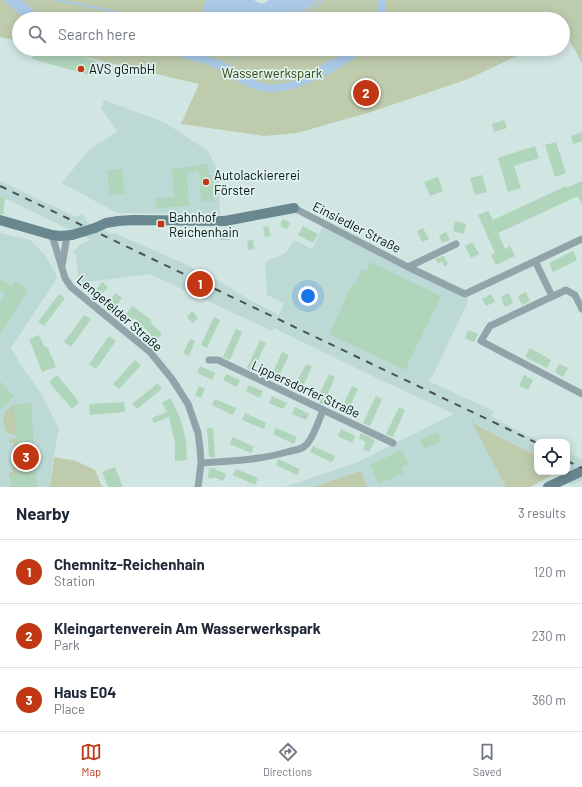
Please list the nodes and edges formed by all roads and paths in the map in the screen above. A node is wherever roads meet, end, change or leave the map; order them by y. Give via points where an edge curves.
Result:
1 (294, 208) joint
2 (0, 220) edge
3 (52, 235) junction
4 (69, 236) junction
5 (582, 239) edge
6 (456, 244) dead end
7 (535, 261) junction
8 (62, 266) junction
9 (408, 267) junction
10 (552, 296) junction
11 (582, 309) edge
12 (209, 360) dead end
13 (582, 394) edge
14 (324, 410) junction
15 (393, 443) dead end
16 (201, 463) junction
17 (582, 471) edge
18 (198, 487) edge
19 (548, 487) edge

1 - 4 main road, bridge via 225,221 112,222
1 - 9 street, Einsiedler Straße
2 - 3 main road
3 - 4 main road
3 - 8 street, Lengefelder Straße
4 - 8 street, Lengefelder Straße
5 - 7 street
6 - 9 street, Einsiedler Straße
7 - 9 street, Einsiedler Straße via 465,294
7 - 10 street
8 - 16 street, Lengefelder Straße via 70,287 150,352 172,379 192,415 198,433
10 - 11 street via 566,290 575,295
10 - 13 street via 490,326 481,341
12 - 14 street, Lippersdorfer Straße via 218,360
14 - 15 street, Lippersdorfer Straße
14 - 16 street via 311,438 301,449 245,460
16 - 18 street, Lengefelder Straße
17 - 19 main road

